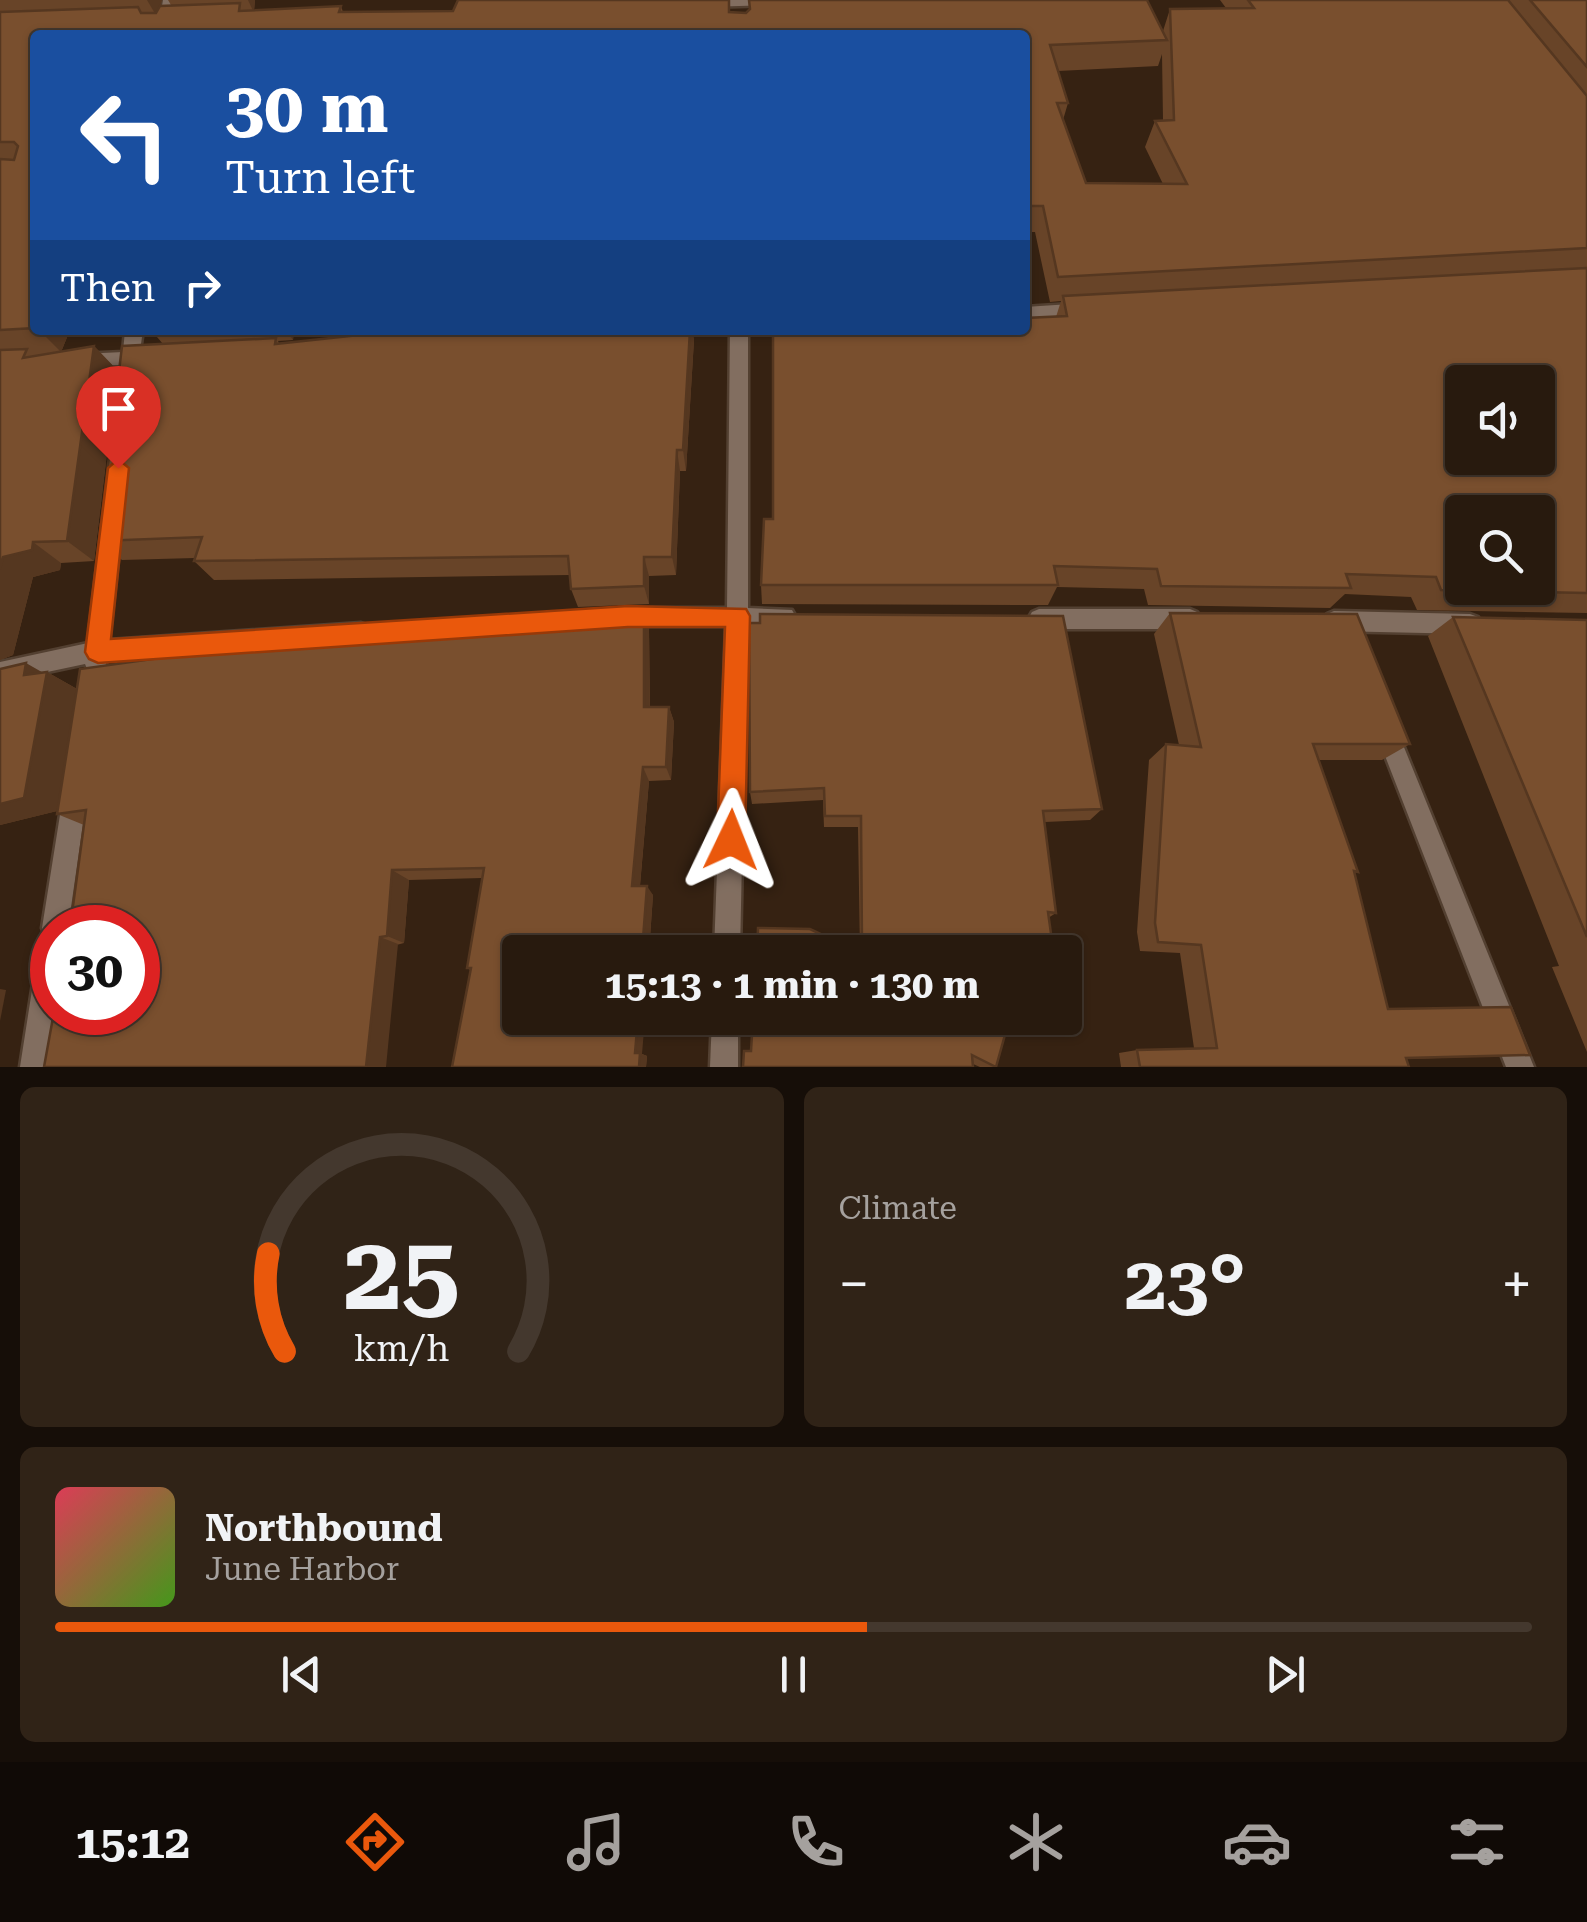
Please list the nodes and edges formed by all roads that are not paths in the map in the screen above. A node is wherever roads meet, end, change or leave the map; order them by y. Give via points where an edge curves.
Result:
1 (169, 0) edge
2 (804, 0) edge
3 (740, 1) edge
4 (687, 4) edge
5 (740, 18) edge
6 (185, 25) edge
7 (146, 26) edge
8 (165, 30) edge
9 (1102, 308) edge
10 (1030, 312) edge
11 (133, 335) edge
12 (738, 335) edge
13 (170, 356) edge
14 (131, 358) junction
15 (56, 362) edge
16 (126, 397) edge
17 (115, 495) edge
18 (738, 616) junction
19 (814, 617) edge
20 (593, 619) edge
21 (1025, 619) edge
22 (1212, 619) edge
23 (1306, 621) edge
24 (1493, 624) edge
25 (390, 631) edge
26 (98, 652) junction
27 (0, 672) edge
28 (92, 691) edge
29 (1380, 714) edge
30 (80, 770) edge
31 (59, 905) edge
32 (728, 935) edge
33 (39, 1035) edge
34 (725, 1035) edge
35 (34, 1067) edge
36 (724, 1067) edge
37 (1520, 1067) edge

1 - 8 street
2 - 3 street
3 - 4 street
3 - 5 street
6 - 8 street
7 - 8 street
9 - 10 street
11 - 14 street
12 - 18 street
13 - 14 street
14 - 15 street
14 - 16 street
17 - 26 street
18 - 19 street
18 - 20 street
18 - 32 street
21 - 22 street
23 - 24 street via 1347,631
25 - 26 street
26 - 27 street
26 - 28 street
29 - 37 street
30 - 31 street
33 - 35 street
34 - 36 street

